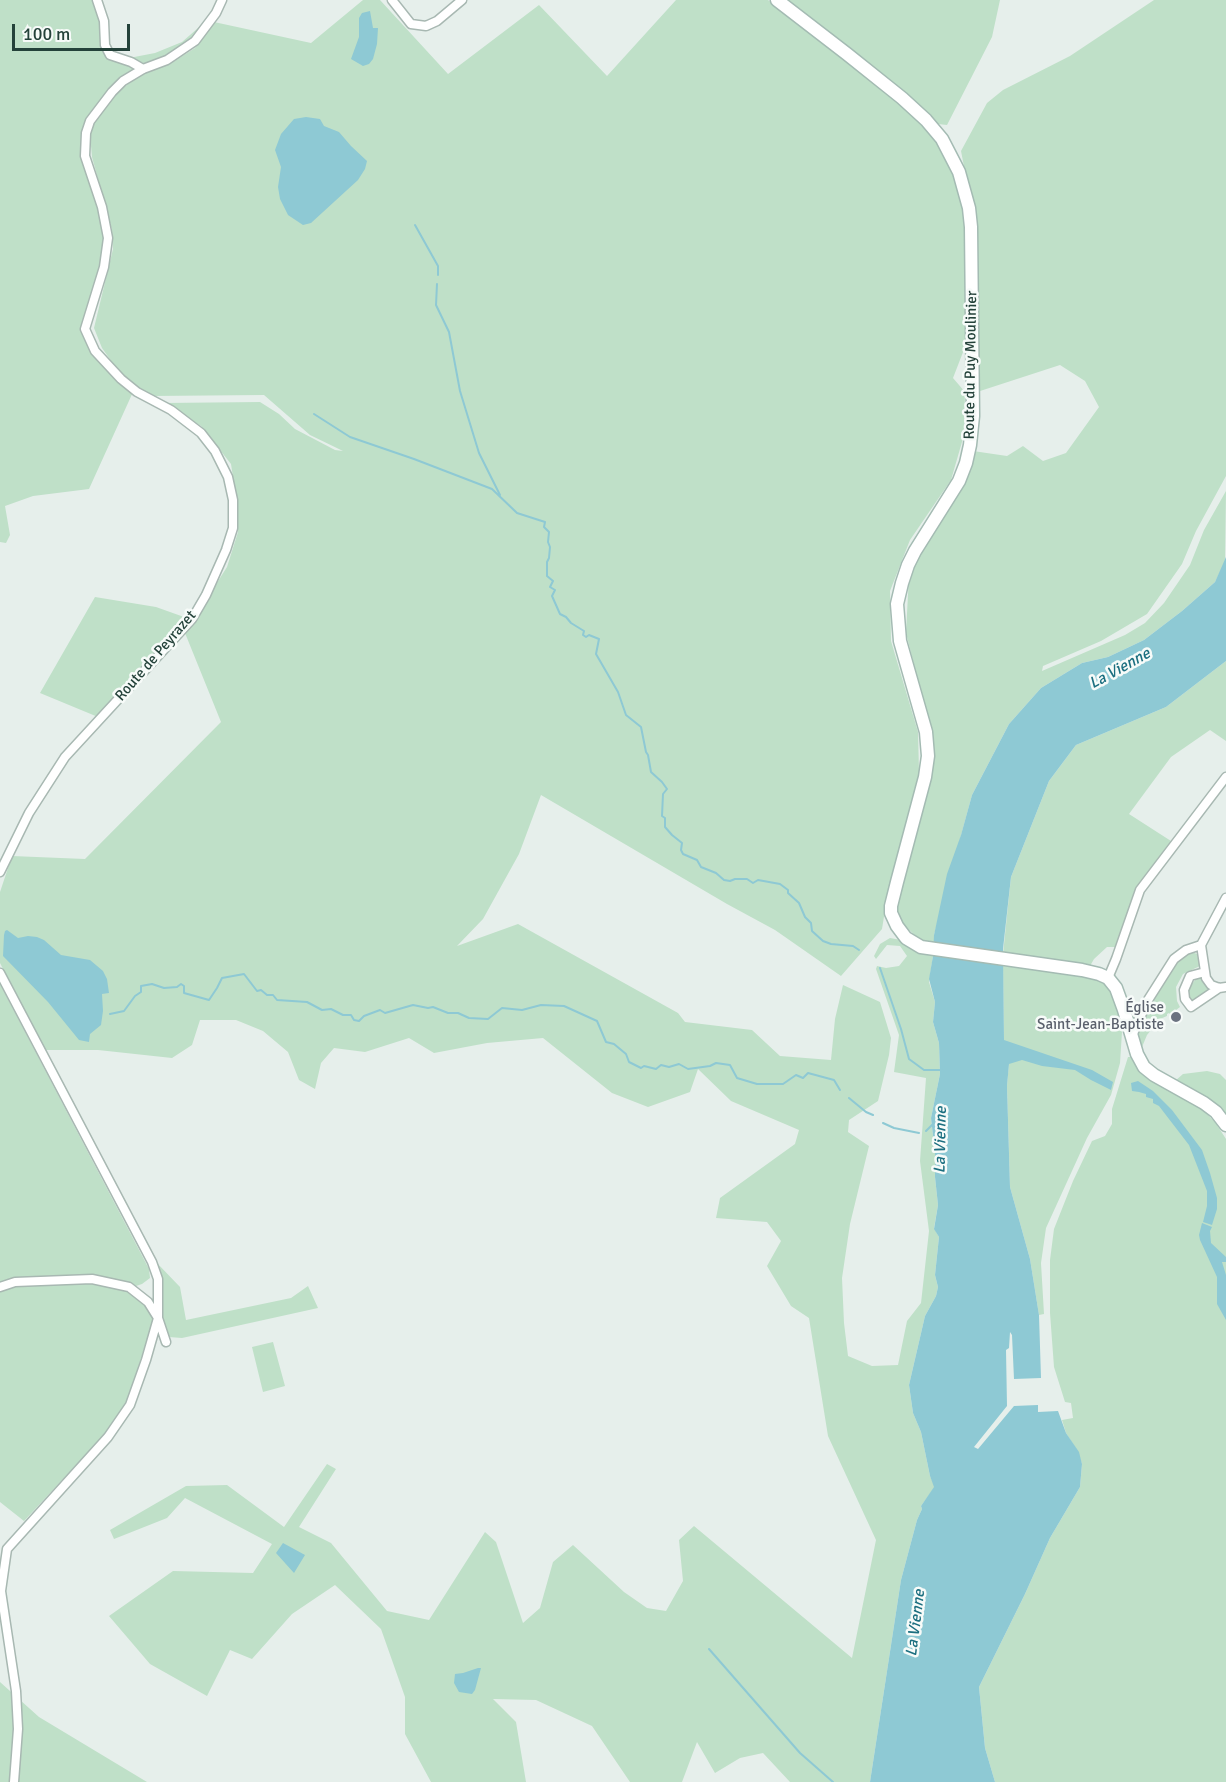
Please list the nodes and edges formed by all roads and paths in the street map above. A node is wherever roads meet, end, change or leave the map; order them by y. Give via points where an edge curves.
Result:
1 (97, 0) edge
2 (222, 0) edge
3 (392, 0) edge
4 (462, 0) edge
5 (777, 0) edge
6 (143, 69) junction
7 (1226, 777) edge
8 (0, 872) edge
9 (1226, 898) edge
10 (1201, 945) junction
11 (1205, 972) junction
12 (0, 974) edge
13 (1108, 978) junction
14 (1223, 988) edge
15 (1132, 1036) junction
16 (1226, 1125) edge
17 (0, 1287) edge
18 (158, 1318) junction
19 (166, 1342) dead end
20 (14, 1782) edge

1 - 6 street via 110,56
2 - 6 street, Route de Peyrazet via 195,41 167,60
3 - 4 street via 411,24 426,26
5 - 13 main road, Route du Puy Moulinier via 926,120 951,154 969,208 973,346 970,445 959,481 908,566 897,604 900,641 926,732 928,756 891,913 906,938 929,948 1083,970
6 - 8 street, Route de Peyrazet via 112,92 86,132 85,156 108,238 105,267 85,329 95,351 121,379 171,410 201,433 215,451 228,477 233,528 192,619 65,757 28,813
7 - 13 street via 1140,890
9 - 10 street
10 - 11 street
10 - 15 street via 1173,959
11 - 14 street via 1211,985
11 - 14 street via 1190,976 1184,990 1191,1007
12 - 18 street via 152,1262 158,1279
13 - 15 main road via 1116,988
15 - 16 main road via 1144,1067 1204,1103
17 - 18 street via 15,1282 92,1279 129,1287 148,1302
18 - 19 street
18 - 20 street via 130,1405 108,1437 7,1549 1,1592 16,1699

